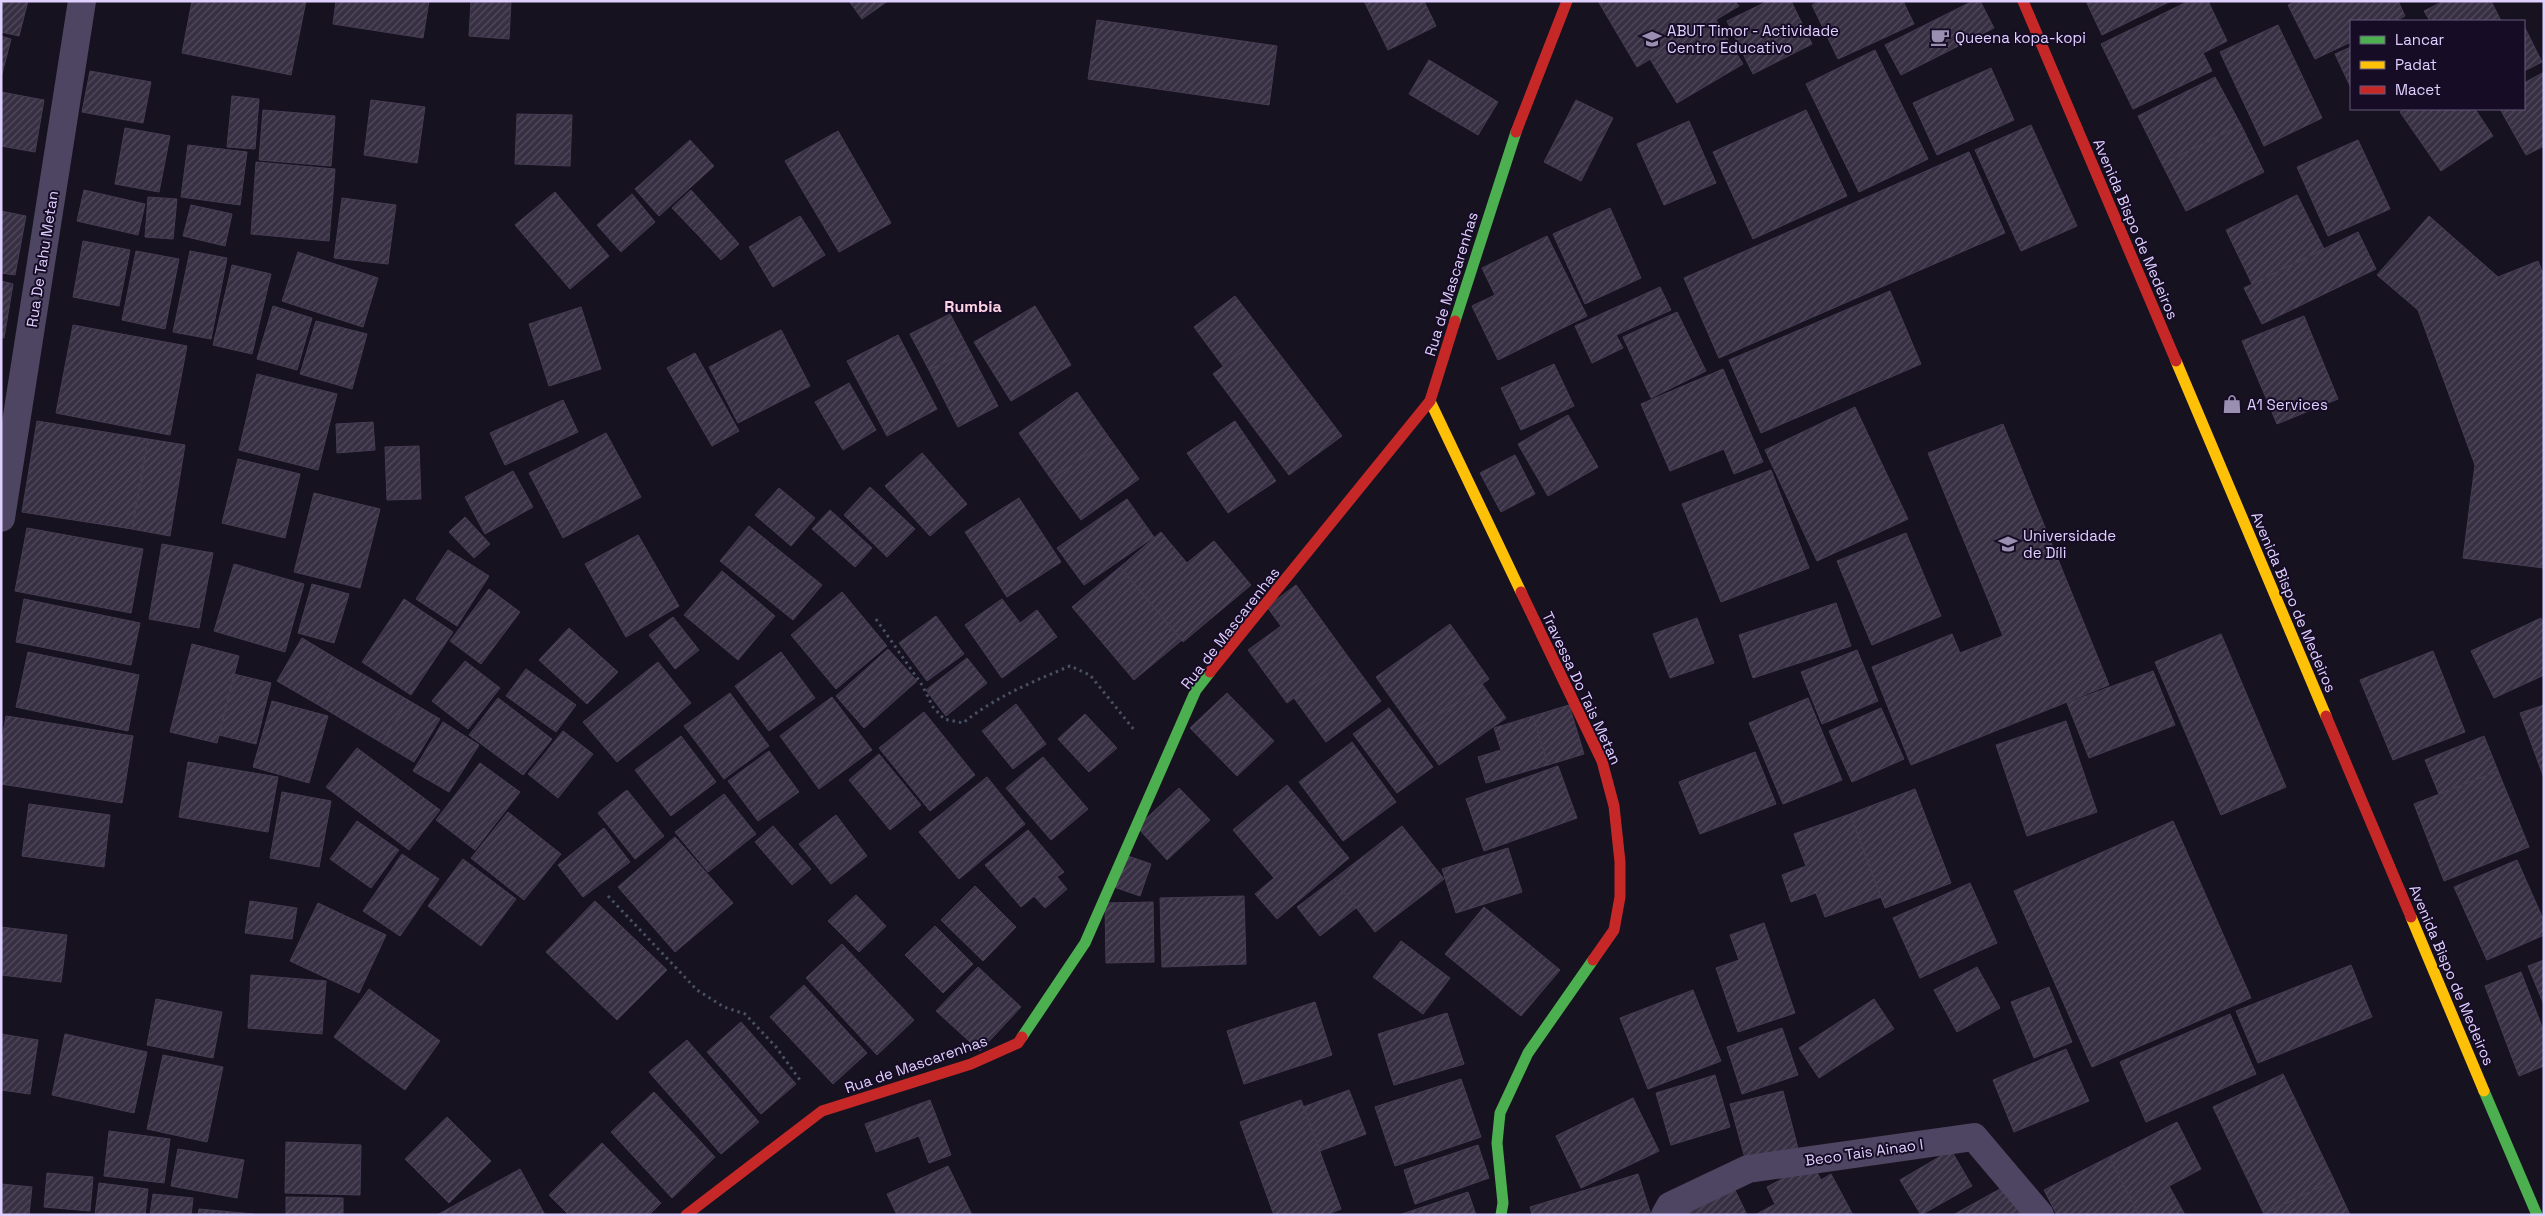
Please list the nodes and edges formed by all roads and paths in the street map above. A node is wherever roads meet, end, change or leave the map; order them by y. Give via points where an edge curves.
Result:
1 (82, 1) edge
2 (1567, 1) edge
3 (2023, 1) edge
4 (1430, 401) junction
5 (1, 518) edge
6 (876, 619) dead end
7 (1162, 765) junction
8 (608, 896) dead end
9 (822, 1111) junction
10 (686, 1215) edge
11 (1501, 1215) edge
12 (1666, 1215) edge
13 (2040, 1215) edge
14 (2537, 1215) edge

1 - 5 street, Rua De Tahu Metan
2 - 4 street, Rua de Mascarenhas via 1506,157
3 - 14 street, Avenida Bispo de Medeiros
4 - 7 street, Rua de Mascarenhas via 1196,690
4 - 11 street, Travessa Do Tais Metan via 1602,761 1614,806 1620,862 1620,897 1614,930 1528,1053 1500,1113 1497,1143 1503,1203
6 - 7 path via 944,719 963,723 1020,687 1070,666 1090,675
7 - 9 street, Rua de Mascarenhas via 1085,943 1018,1043 971,1064
8 - 9 path via 697,990 724,1007 745,1014 776,1047
9 - 10 street, Rua de Mascarenhas
12 - 13 street, Beco Tais Ainao I via 1670,1206 1748,1168 1974,1137

